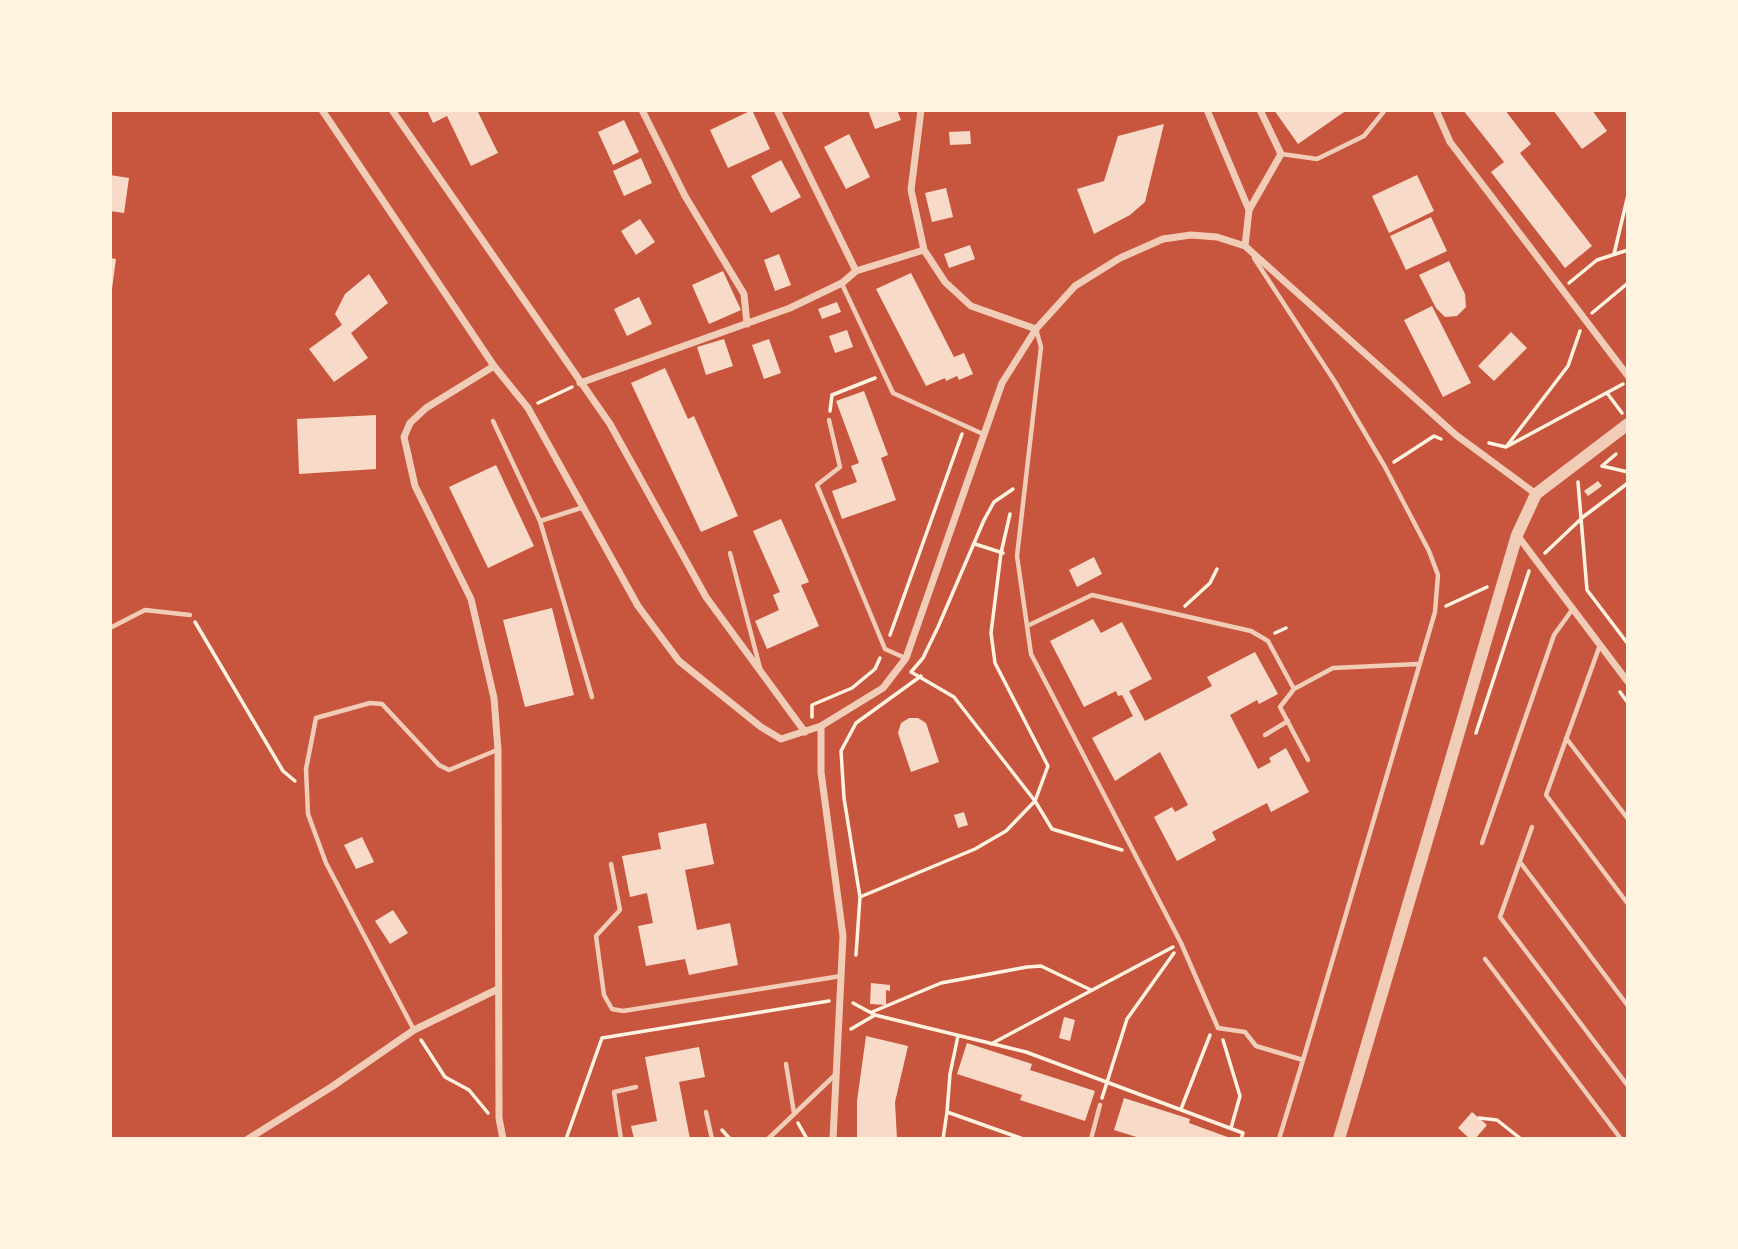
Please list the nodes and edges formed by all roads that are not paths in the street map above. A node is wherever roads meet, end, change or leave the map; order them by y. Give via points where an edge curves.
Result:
1 (322, 110) edge
2 (393, 110) edge
3 (642, 110) edge
4 (777, 110) edge
5 (920, 110) edge
6 (1207, 110) edge
7 (1260, 110) edge
8 (1385, 110) edge
9 (1436, 110) edge
10 (1281, 154) junction
11 (1249, 210) junction
12 (1245, 246) junction
13 (925, 250) junction
14 (856, 271) junction
15 (842, 283) junction
16 (747, 324) junction
17 (1036, 329) junction
18 (494, 366) junction
19 (1626, 380) edge
20 (580, 383) junction
21 (1625, 418) edge
22 (829, 420) road end
23 (493, 421) dead end
24 (983, 434) junction
25 (1536, 494) junction
26 (584, 507) junction
27 (540, 521) junction
28 (1517, 535) junction
29 (730, 553) dead end
30 (1573, 609) junction
31 (190, 615) road end
32 (1027, 626) junction
33 (110, 628) edge
34 (1600, 645) junction
35 (906, 658) junction
36 (1418, 664) junction
37 (762, 672) junction
38 (1628, 682) edge
39 (1294, 688) junction
40 (592, 697) dead end
41 (1288, 721) junction
42 (821, 726) junction
43 (805, 732) junction
44 (1265, 735) dead end
45 (1566, 737) junction
46 (498, 750) junction
47 (1308, 760) dead end
48 (1628, 819) edge
49 (1531, 827) dead end
50 (1482, 843) dead end
51 (1520, 862) junction
52 (611, 864) dead end
53 (1628, 904) edge
54 (1485, 959) dead end
55 (841, 976) junction
56 (498, 989) junction
57 (1628, 1006) edge
58 (414, 1030) junction
59 (1303, 1060) junction
60 (786, 1064) dead end
61 (835, 1075) junction
62 (1628, 1086) edge
63 (636, 1087) dead end
64 (1100, 1105) dead end
65 (706, 1112) dead end
66 (794, 1114) junction
67 (248, 1139) edge
68 (503, 1139) edge
69 (621, 1139) edge
70 (712, 1139) edge
71 (768, 1139) edge
72 (833, 1139) edge
73 (1091, 1139) edge
74 (1279, 1139) edge
75 (1339, 1139) edge
76 (1621, 1139) edge

1 - 18 street
2 - 20 street
3 - 16 street via 685,196 744,294
4 - 14 street
5 - 13 street via 911,190
6 - 11 street
7 - 10 street
8 - 10 lane via 1364,136 1317,159
9 - 19 street via 1450,142
10 - 11 street
11 - 12 street
12 - 17 street via 1217,237 1163,239 1119,258 1075,286
12 - 25 street via 1457,435
12 - 36 lane via 1328,371 1429,551 1438,575 1435,612
13 - 14 street
13 - 17 street via 946,282 971,306
14 - 15 street
15 - 16 street
15 - 24 lane via 893,393
16 - 20 street
17 - 24 street via 1002,383
17 - 32 lane via 1041,347 1017,556
18 - 26 street via 528,408
18 - 46 street via 426,408 410,423 404,437 415,486 471,599 494,698
20 - 37 street via 610,424 706,597
21 - 25 street
22 - 35 lane via 840,467 817,485 885,649
23 - 27 lane
24 - 35 street
25 - 28 street
26 - 27 lane
26 - 43 street via 638,606 679,661 781,739
27 - 40 lane
28 - 30 street
28 - 75 street
29 - 37 lane
30 - 34 street
30 - 50 lane via 1554,635
31 - 33 lane via 145,610
32 - 39 lane via 1092,595 1251,631 1268,641
32 - 59 lane via 1031,654 1181,943 1218,1028 1244,1032 1256,1046
34 - 38 street
34 - 45 lane
35 - 42 street via 883,688
36 - 39 lane via 1334,668
36 - 59 lane
37 - 43 street
39 - 41 lane via 1280,707
41 - 44 lane
41 - 47 lane
42 - 43 street
42 - 55 street via 821,772 843,936
45 - 48 lane
45 - 53 lane via 1546,795
46 - 56 street
46 - 58 lane via 454,770 443,768 382,704 316,718 306,769 308,814 326,863
49 - 51 lane
51 - 57 lane
51 - 62 lane via 1500,917
52 - 55 lane via 620,910 596,936 604,995 612,1009 623,1011
54 - 76 lane
55 - 61 street
56 - 58 street
56 - 68 street
58 - 67 street
59 - 74 lane
60 - 66 lane
61 - 66 lane
61 - 72 street
63 - 69 lane via 614,1092
64 - 73 lane
65 - 70 lane
66 - 71 lane

